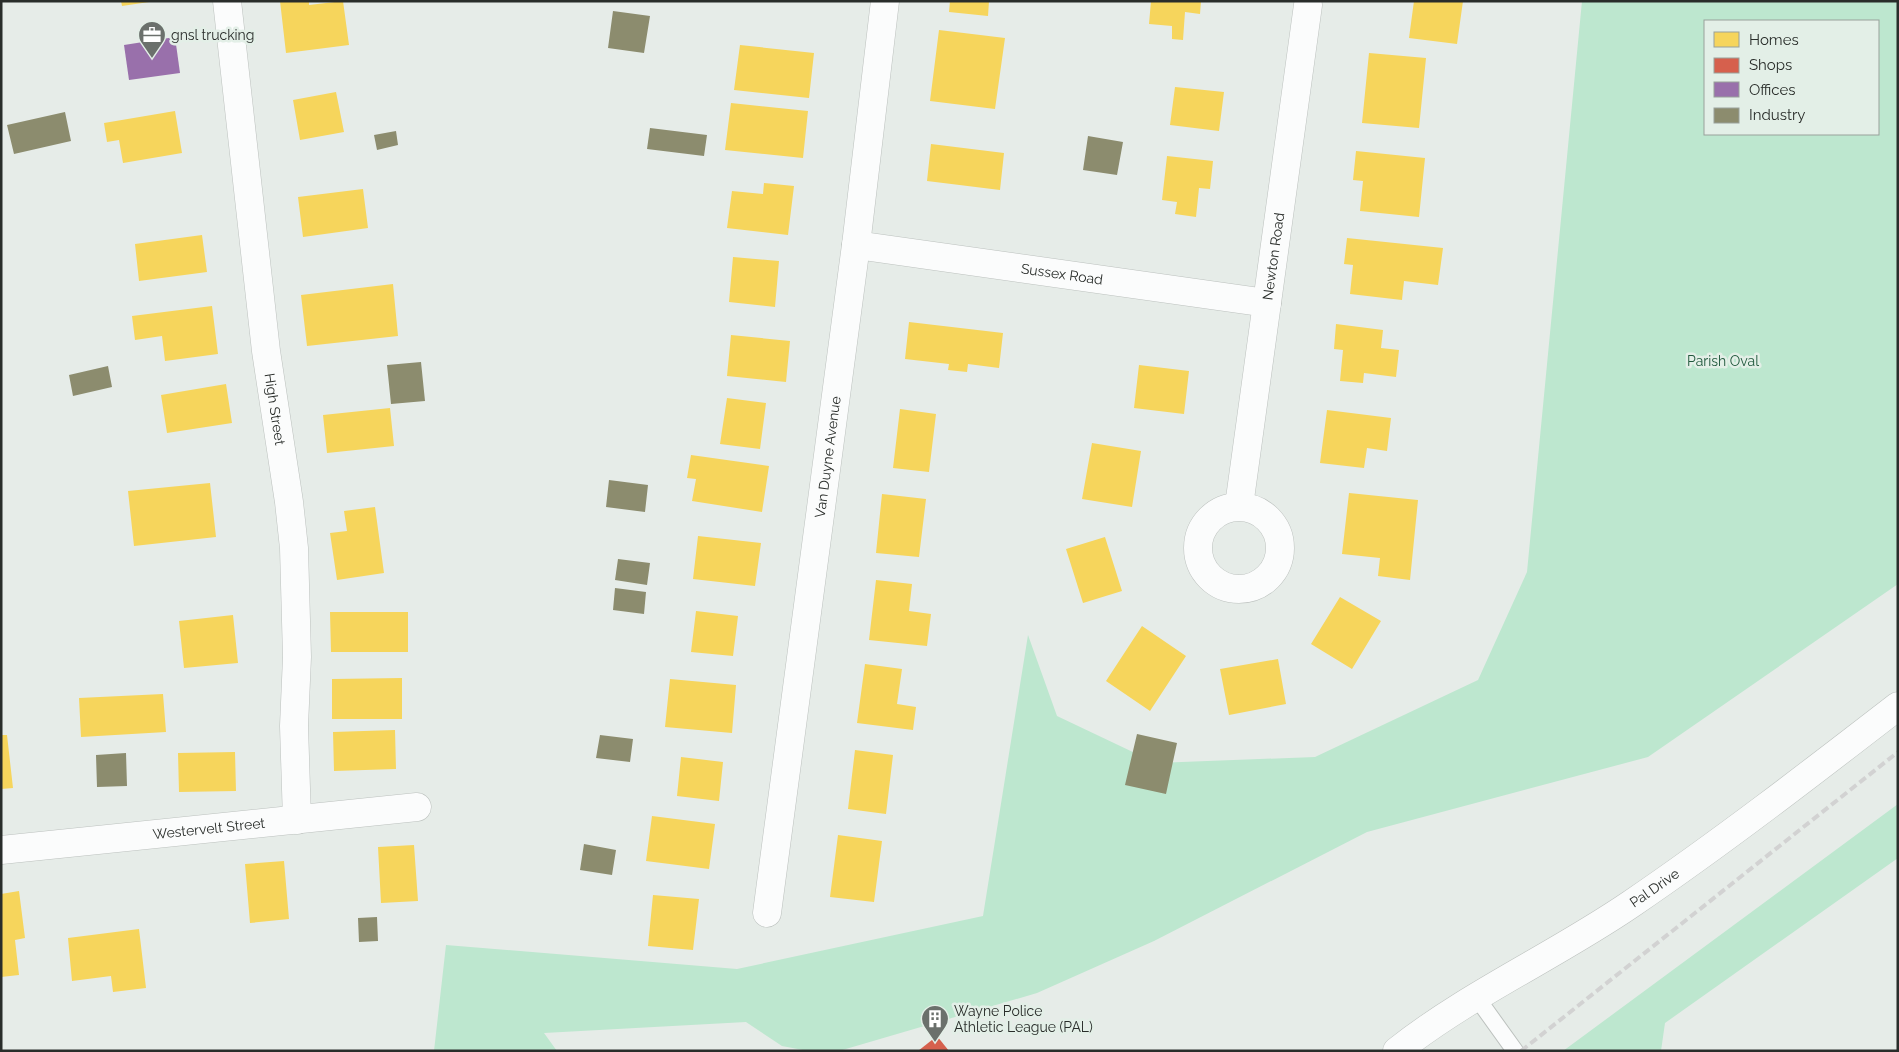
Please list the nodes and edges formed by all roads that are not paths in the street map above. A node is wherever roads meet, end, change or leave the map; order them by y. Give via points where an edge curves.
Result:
1 (227, 1) edge
2 (885, 1) edge
3 (1312, 2) edge
4 (856, 245) junction
5 (1267, 302) junction
6 (1240, 506) dead end
7 (1898, 706) edge
8 (417, 808) dead end
9 (297, 820) junction
10 (1, 850) edge
11 (767, 913) dead end
12 (1477, 998) junction
13 (1397, 1051) edge
14 (1515, 1051) edge

1 - 9 street, High Street via 266,350 294,548
2 - 4 street, Van Duyne Avenue
3 - 5 street, Newton Road
4 - 5 street, Sussex Road
4 - 11 street, Van Duyne Avenue
5 - 6 street, Newton Road
7 - 12 street, Pal Drive via 1786,792 1630,904
8 - 9 street, Westervelt Street
9 - 10 street, Westervelt Street
12 - 13 street, Pal Drive via 1425,1029
12 - 14 lane

